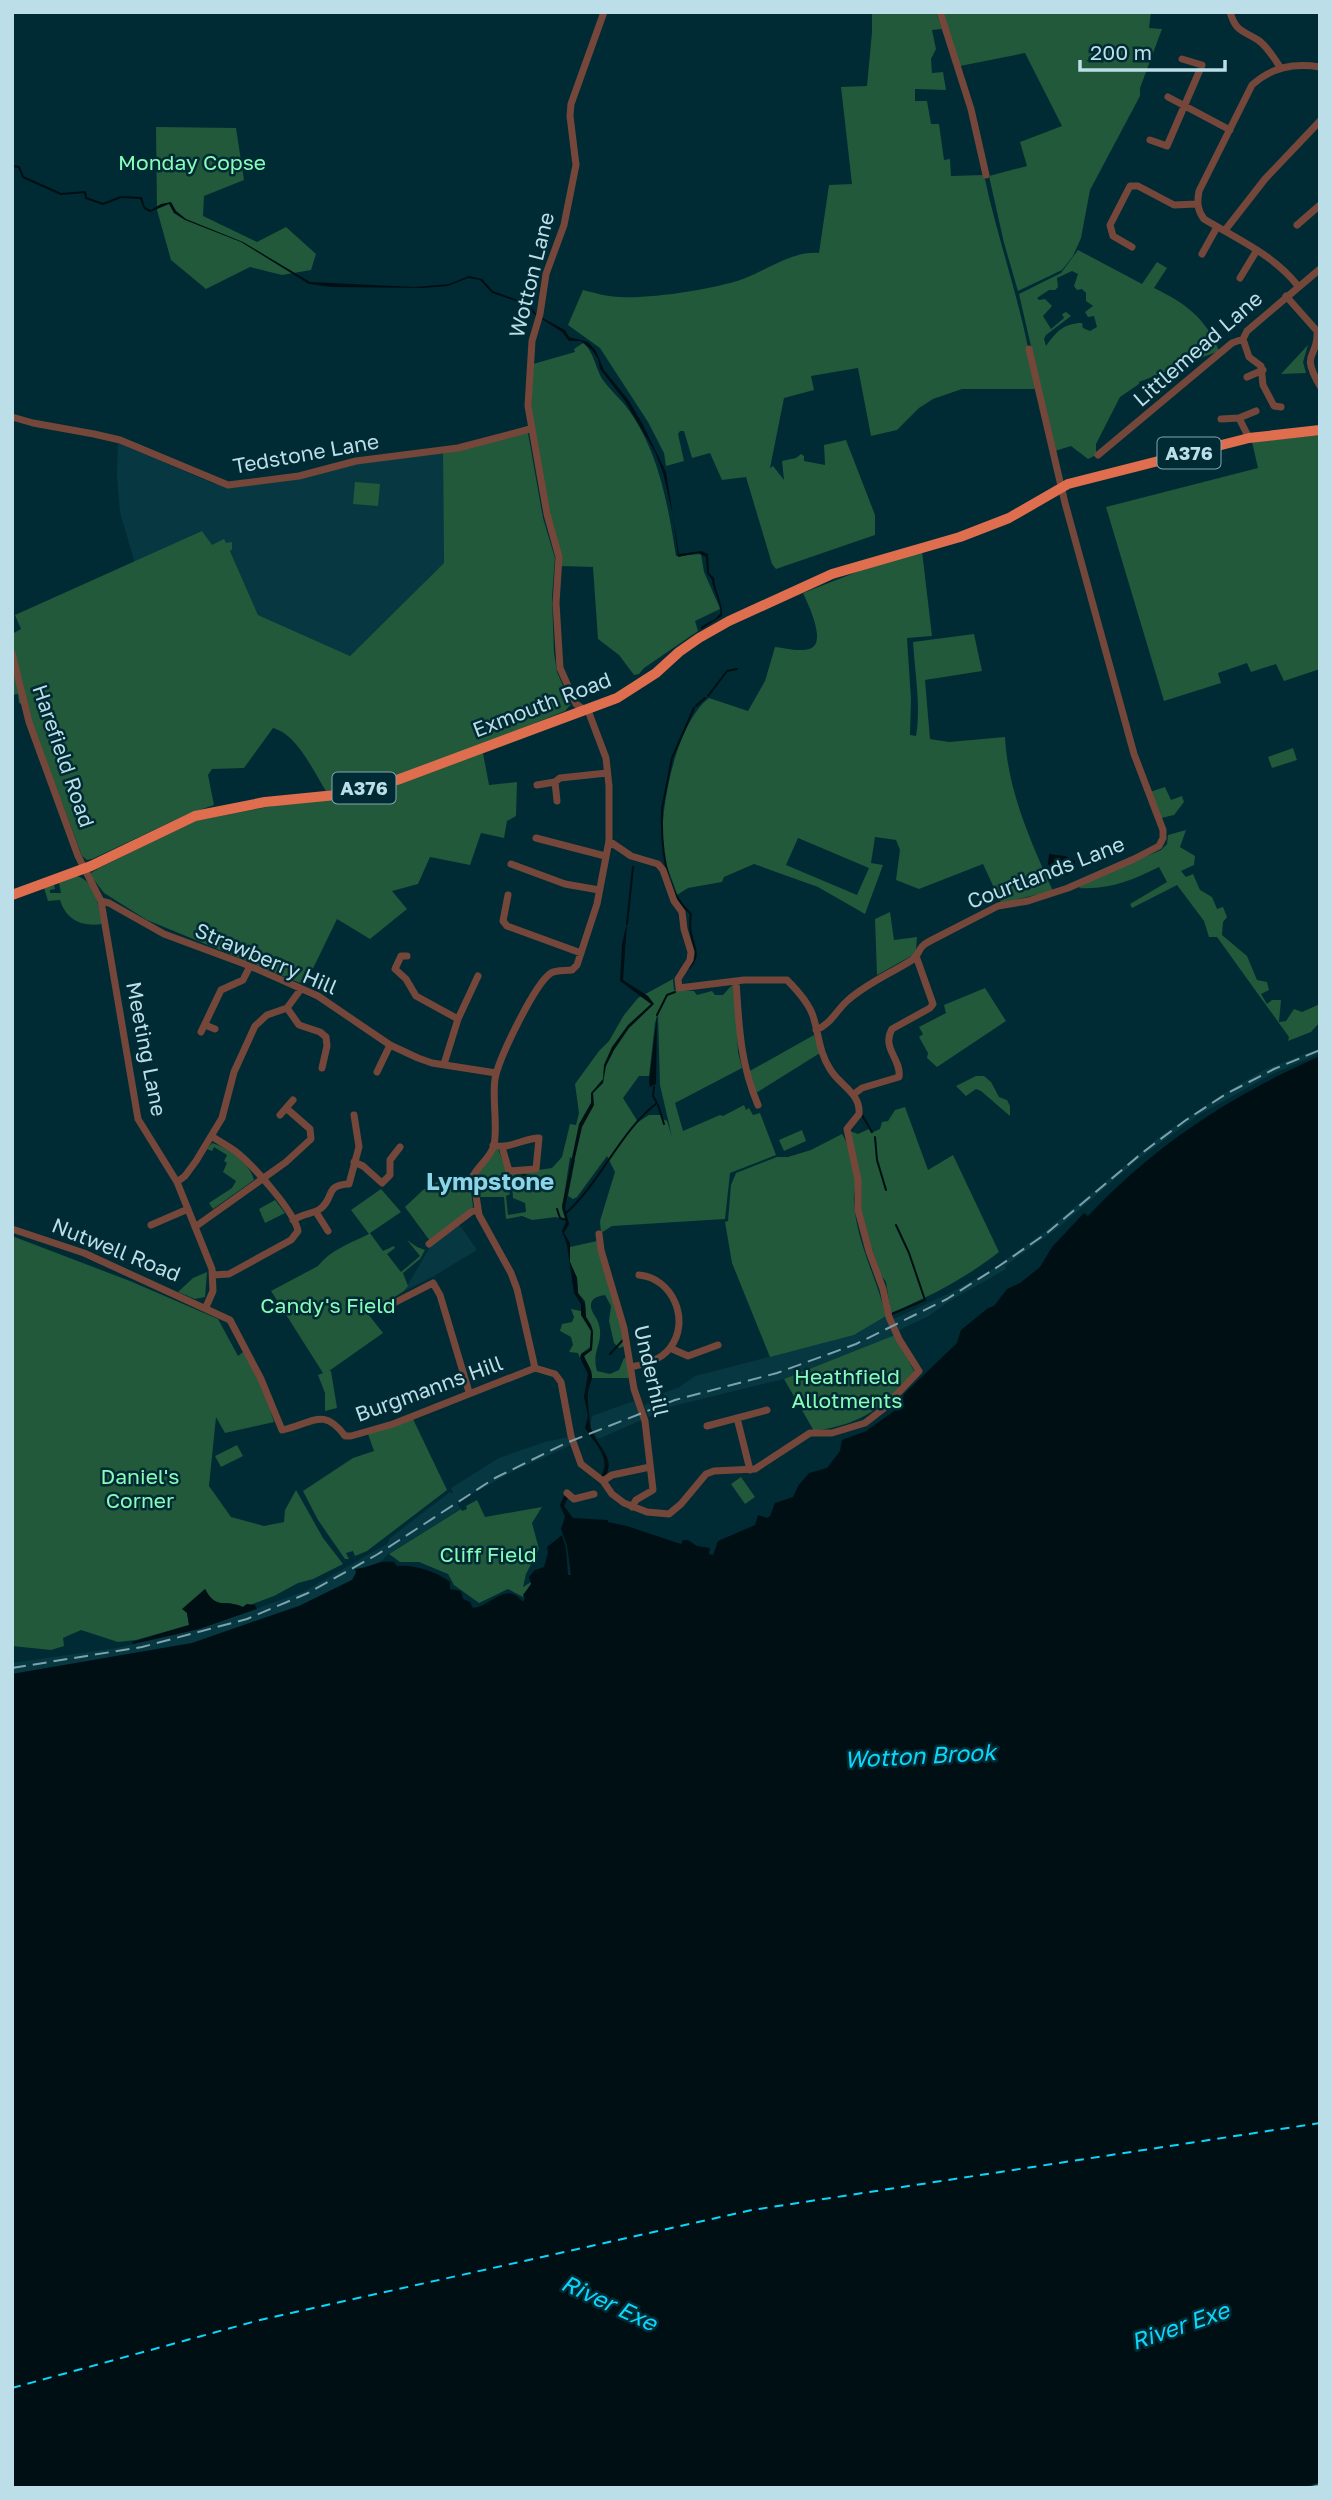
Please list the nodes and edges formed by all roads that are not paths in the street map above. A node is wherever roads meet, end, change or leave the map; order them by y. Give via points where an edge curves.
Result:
1 (604, 12) edge
2 (940, 12) edge
3 (1230, 12) edge
4 (1182, 59) dead end
5 (1280, 67) junction
6 (1320, 67) edge
7 (1168, 97) dead end
8 (1185, 105) junction
9 (1320, 121) edge
10 (1230, 130) junction
11 (1150, 140) dead end
12 (986, 175) dead end
13 (1197, 204) junction
14 (1320, 205) edge
15 (1297, 225) dead end
16 (1221, 228) junction
17 (1132, 247) dead end
18 (1257, 250) junction
19 (1202, 254) dead end
20 (1320, 269) edge
21 (1240, 278) dead end
22 (1298, 286) junction
23 (1286, 296) junction
24 (1242, 339) junction
25 (1029, 349) dead end
26 (1263, 370) junction
27 (1247, 377) dead end
28 (1320, 386) edge
29 (1281, 407) dead end
30 (1256, 411) dead end
31 (12, 417) edge
32 (1239, 418) junction
33 (1221, 419) dead end
34 (530, 429) junction
35 (1320, 430) edge
36 (1249, 438) junction
37 (1098, 455) dead end
38 (1061, 488) junction
39 (12, 653) edge
40 (584, 709) junction
41 (607, 773) junction
42 (555, 782) junction
43 (537, 785) dead end
44 (557, 801) dead end
45 (536, 839) dead end
46 (608, 841) junction
47 (605, 856) junction
48 (511, 864) dead end
49 (83, 869) junction
50 (599, 890) junction
51 (12, 895) edge
52 (508, 895) dead end
53 (101, 901) junction
54 (581, 953) junction
55 (407, 956) dead end
56 (916, 956) junction
57 (250, 967) junction
58 (478, 976) dead end
59 (736, 981) junction
60 (301, 989) junction
61 (288, 1008) junction
62 (458, 1019) junction
63 (215, 1029) dead end
64 (816, 1030) junction
65 (390, 1045) junction
66 (444, 1064) junction
67 (322, 1068) dead end
68 (377, 1072) dead end
69 (496, 1073) junction
70 (854, 1094) junction
71 (293, 1100) dead end
72 (758, 1105) dead end
73 (286, 1108) junction
74 (280, 1115) dead end
75 (354, 1115) dead end
76 (211, 1136) junction
77 (498, 1146) junction
78 (400, 1147) dead end
79 (354, 1163) junction
80 (262, 1180) junction
81 (177, 1182) junction
82 (188, 1209) junction
83 (477, 1210) junction
84 (316, 1212) junction
85 (293, 1220) junction
86 (149, 1225) dead end
87 (195, 1227) junction
88 (12, 1229) edge
89 (328, 1231) dead end
90 (599, 1234) dead end
91 (429, 1244) dead end
92 (637, 1274) dead end
93 (213, 1275) junction
94 (390, 1305) dead end
95 (206, 1307) junction
96 (718, 1345) dead end
97 (670, 1348) junction
98 (631, 1367) junction
99 (535, 1368) junction
100 (469, 1392) junction
101 (767, 1410) dead end
102 (737, 1418) junction
103 (707, 1426) dead end
104 (650, 1467) junction
105 (750, 1470) junction
106 (603, 1481) junction
107 (594, 1494) dead end
108 (568, 1495) dead end
109 (632, 1507) junction

1 - 34 street, Wotton Lane via 571,104 576,165 564,225 546,274 530,361
2 - 12 street
3 - 5 street via 1234,25 1259,41
4 - 8 street via 1202,65
5 - 6 street
5 - 10 street via 1252,85
7 - 8 street
8 - 10 street
8 - 11 street via 1167,146
9 - 16 street
10 - 13 street
13 - 16 street via 1200,214
13 - 17 street via 1174,205 1130,186 1110,225 1113,236
14 - 15 street
16 - 18 street
16 - 19 street
18 - 21 street
18 - 22 street
20 - 22 street, Littlemead Lane
22 - 23 street, Littlemead Lane
23 - 24 street, Littlemead Lane
23 - 28 street via 1317,331 1308,360
24 - 26 street
24 - 37 street, Littlemead Lane
25 - 38 street
26 - 27 street
26 - 29 street via 1266,392 1274,406
30 - 32 street
31 - 34 street, Tedstone Lane via 120,440 228,485 458,448
32 - 33 street
32 - 36 street
34 - 40 street, Wotton Lane via 559,557 556,626 560,668 576,704
35 - 36 highway, A376
36 - 38 highway, A376
38 - 40 highway, Exmouth Road / A376 via 1000,522 854,566 793,591 714,629 617,698
38 - 56 street, Courtlands Lane via 1134,754 1163,838 1159,846 1070,890 986,911 920,946
39 - 49 street, Harefield Road via 29,722
40 - 41 street, Wotton Lane via 600,739
40 - 49 highway, Exmouth Road / A376 via 397,779 335,795 265,802 195,817
41 - 42 street
41 - 46 street, Wotton Lane
42 - 43 street
42 - 44 street
45 - 47 street
46 - 47 street, Wotton Lane
46 - 59 street via 634,858 661,867 682,912 691,956 680,974 679,988
47 - 50 street, Wotton Lane
48 - 50 street via 565,884
49 - 51 highway, Exmouth Road / A376
49 - 53 street, Meeting Lane
50 - 54 street, Wotton Lane
52 - 54 street via 503,921 507,926
53 - 57 street, Strawberry Hill via 164,934
53 - 81 street, Meeting Lane via 138,1119
54 - 69 street via 572,970 553,972 545,979
55 - 62 street via 401,956 395,969 416,996
56 - 64 street, Courtlands Lane via 868,985
56 - 70 street via 933,1004 889,1035 900,1075
57 - 60 street, Strawberry Hill
57 - 63 street via 243,980 221,990 203,1029
58 - 62 street
59 - 64 street via 787,980 809,1007
59 - 72 street via 740,1048
60 - 61 street
60 - 65 street, Strawberry Hill via 337,1007
61 - 67 street via 299,1025 326,1037
61 - 76 street via 267,1015 254,1026 234,1072 226,1109
62 - 66 street
64 - 70 street via 830,1069
65 - 66 street, Strawberry Hill
65 - 68 street
66 - 69 street, Strawberry Hill
69 - 77 street
70 - 105 street via 860,1111 847,1129 857,1173 858,1210 889,1317 919,1374 865,1423 832,1433 810,1433
71 - 73 street
73 - 74 street
73 - 80 street via 310,1129 311,1139
75 - 79 street via 359,1147
76 - 80 street via 236,1152
76 - 81 street
77 - 77 street via 539,1138 536,1169 509,1171
77 - 83 street via 473,1176
78 - 79 street via 390,1160 390,1175 382,1182
79 - 84 street via 352,1188 333,1188
80 - 85 street
80 - 87 street
81 - 82 street, Meeting Lane
82 - 86 street
82 - 87 street, Meeting Lane
83 - 91 street
83 - 99 street via 513,1277
84 - 85 street
84 - 89 street
85 - 93 street via 298,1231 291,1240 229,1274
87 - 93 street, Meeting Lane
88 - 95 street, Nutwell Road via 84,1253
90 - 98 street, Underhill
92 - 97 street via 663,1284 675,1300 679,1324
93 - 95 street
94 - 100 street via 433,1283
95 - 100 street, Burgmanns Hill via 232,1322 282,1430 323,1418 351,1436
96 - 97 street via 707,1353 684,1356
97 - 98 street via 649,1363
98 - 104 street, Underhill via 645,1421
99 - 100 street, Burgmanns Hill
99 - 106 street via 558,1378 578,1459
101 - 102 street
102 - 103 street
102 - 105 street
104 - 106 street
104 - 109 street, Underhill via 653,1490
105 - 109 street via 706,1474 669,1514
106 - 109 street via 612,1494
107 - 108 street via 574,1499

